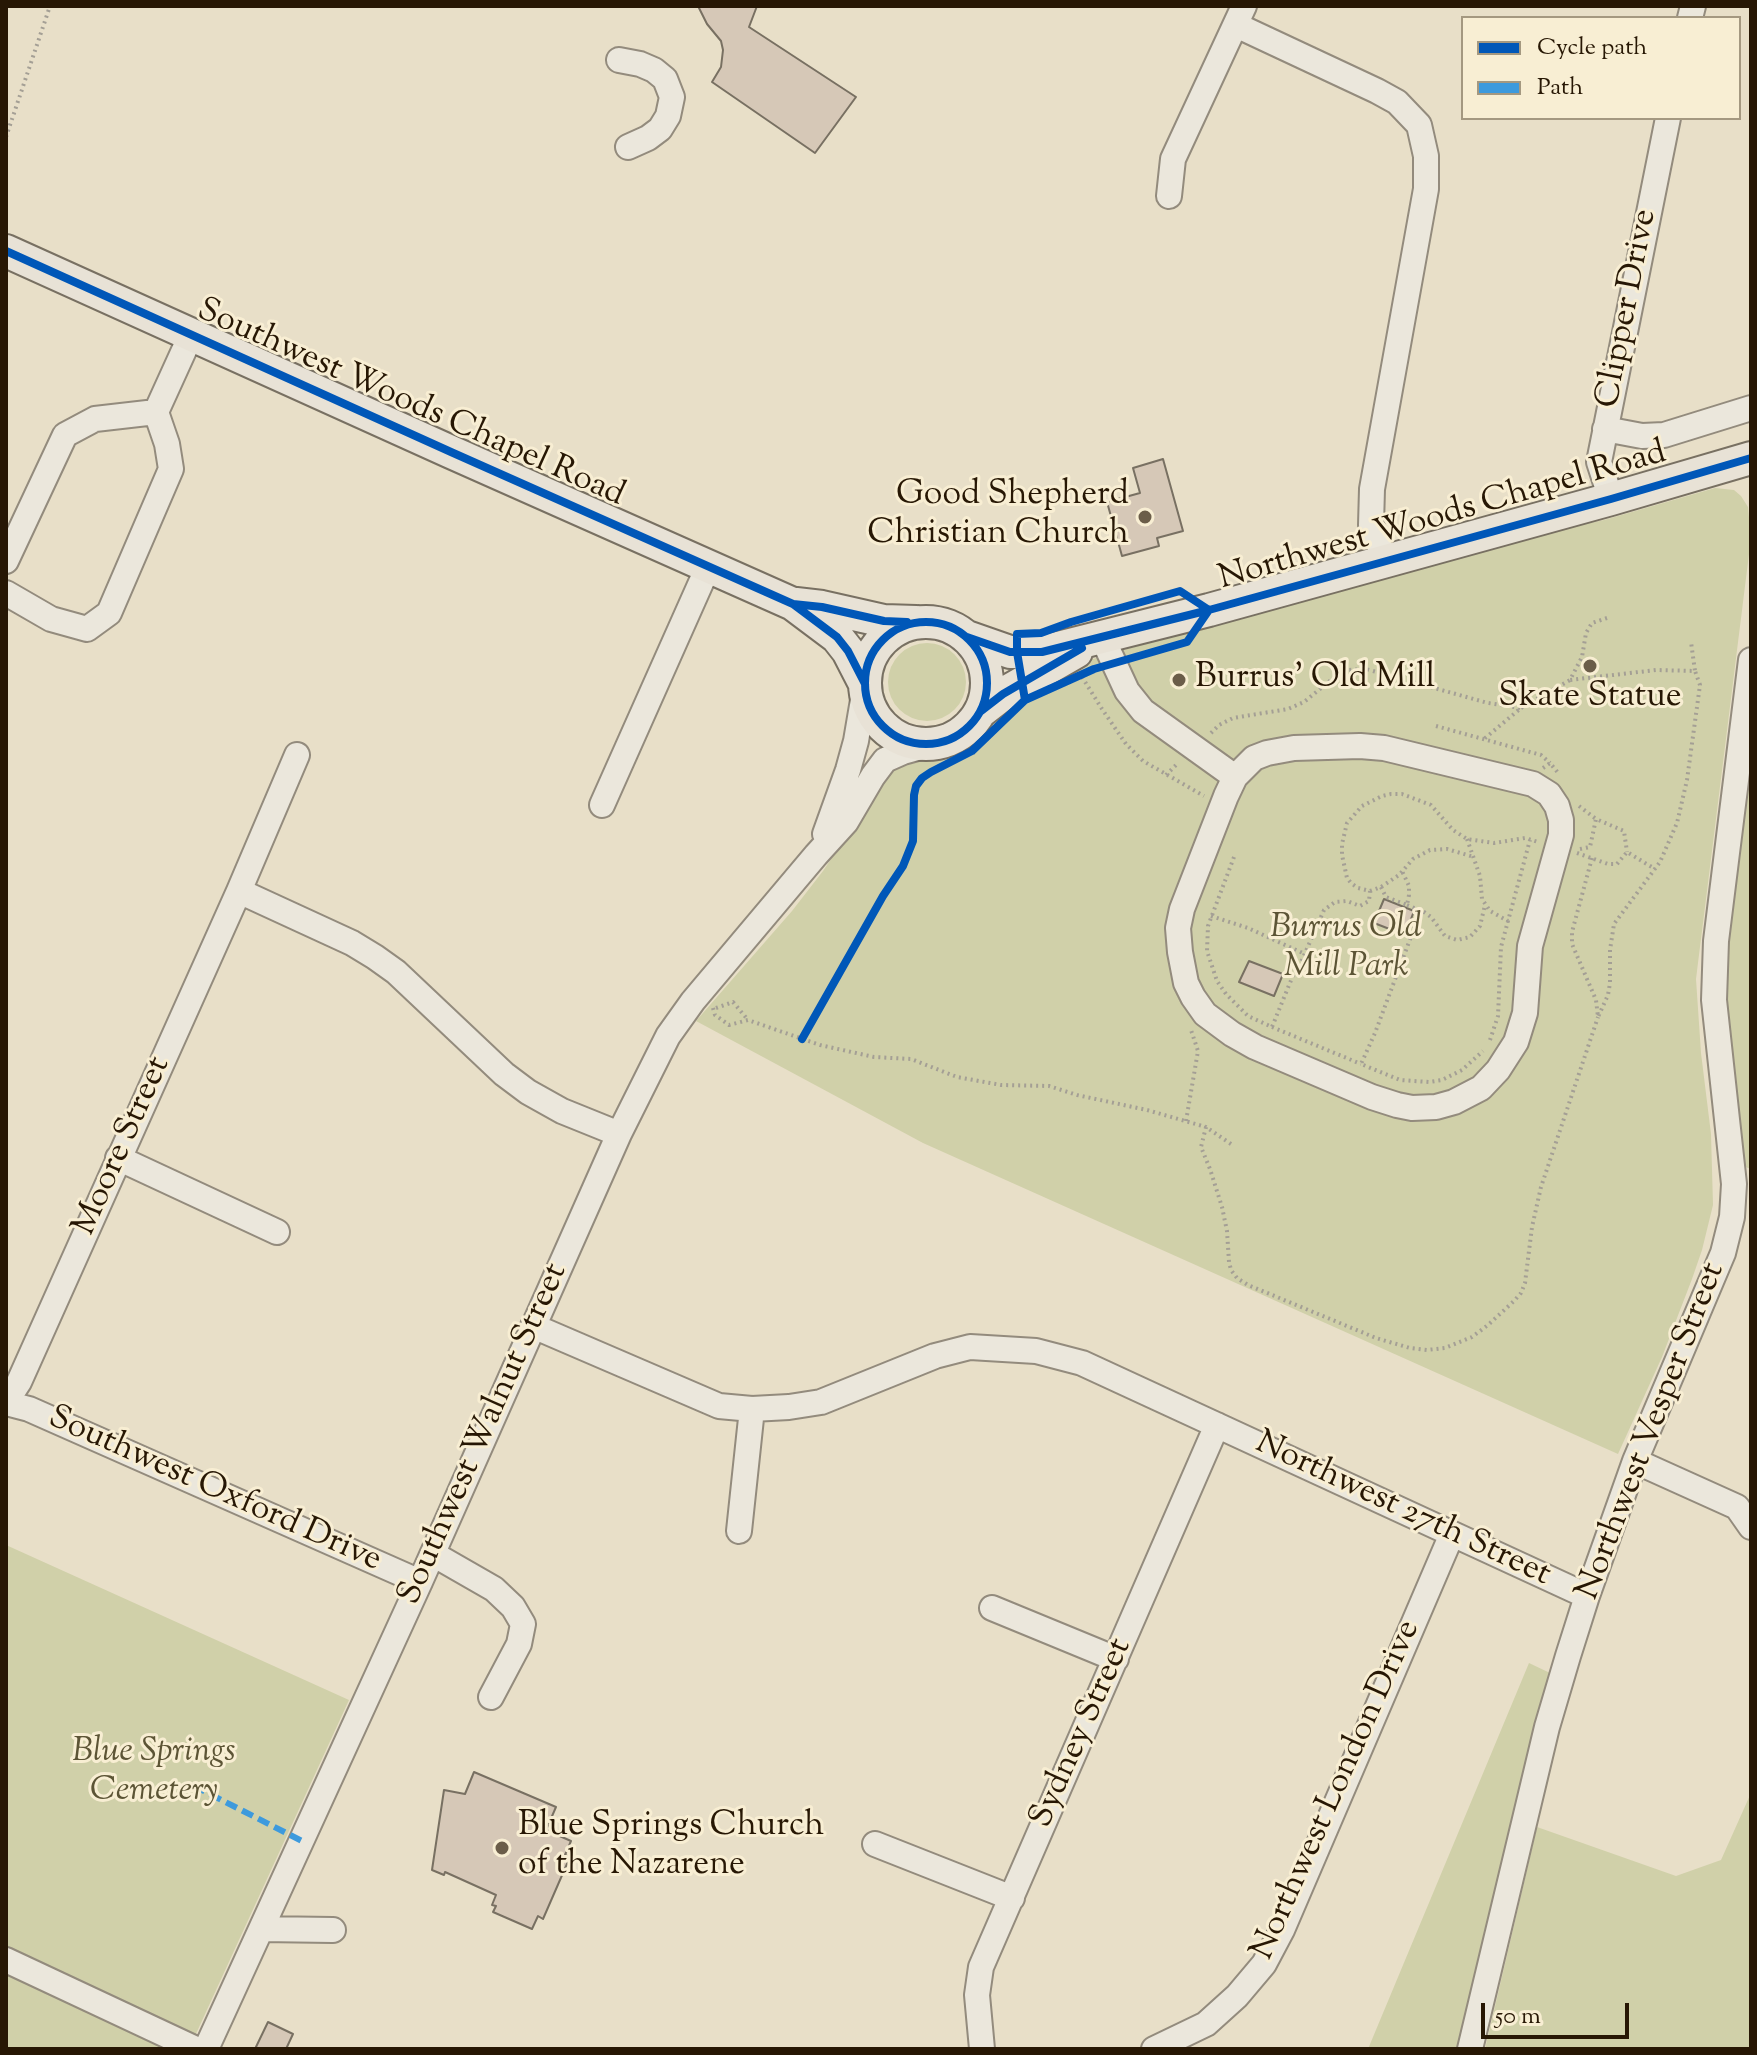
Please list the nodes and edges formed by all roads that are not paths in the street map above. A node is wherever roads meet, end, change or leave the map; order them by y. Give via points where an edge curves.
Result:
1 (1240, 16) edge
2 (619, 60) dead end
3 (1668, 120) edge
4 (628, 147) dead end
5 (1169, 196) dead end
6 (6, 251) edge
7 (191, 335) junction
8 (1751, 408) edge
9 (156, 412) junction
10 (1605, 429) junction
11 (1751, 459) edge
12 (1611, 499) junction
13 (1385, 560) junction
14 (6, 561) edge
15 (708, 567) junction
16 (6, 593) edge
17 (793, 604) junction
18 (931, 622) junction
19 (967, 637) junction
20 (1108, 650) junction
21 (1751, 660) edge
22 (864, 689) junction
23 (981, 711) junction
24 (932, 744) junction
25 (297, 755) dead end
26 (1235, 777) junction
27 (602, 805) dead end
28 (816, 855) junction
29 (239, 891) junction
30 (619, 1134) junction
31 (118, 1158) junction
32 (277, 1232) dead end
33 (533, 1326) junction
34 (6, 1402) edge
35 (752, 1409) junction
36 (1217, 1425) junction
37 (1635, 1461) junction
38 (1751, 1527) edge
39 (739, 1531) dead end
40 (1452, 1534) junction
41 (433, 1554) junction
42 (420, 1582) junction
43 (1587, 1596) junction
44 (992, 1608) dead end
45 (1116, 1659) junction
46 (491, 1697) dead end
47 (875, 1844) dead end
48 (1012, 1898) junction
49 (261, 1929) junction
50 (333, 1930) dead end
51 (6, 1960) edge
52 (196, 2049) edge
53 (206, 2049) edge
54 (982, 2049) edge
55 (1154, 2049) edge
56 (1470, 2049) edge

1 - 5 street via 1173,159
1 - 13 street via 1397,102 1419,125 1426,189 1372,489 1371,525
2 - 4 street via 654,70 665,79 672,97 660,129
3 - 10 street, Clipper Drive
6 - 7 main road, Southwest Woods Chapel Road
7 - 9 street
7 - 15 main road, Southwest Woods Chapel Road
8 - 10 street via 1664,435
9 - 14 street via 95,419 65,435
9 - 16 street via 171,469 109,613 87,629 51,619
10 - 12 street, Clipper Drive via 1599,462
11 - 12 main road, Northwest Woods Chapel Road
12 - 13 main road, Northwest Woods Chapel Road
13 - 20 main road, Northwest Woods Chapel Road via 1209,610
15 - 17 main road, Southwest Woods Chapel Road
15 - 27 street
17 - 18 main road, Southwest Woods Chapel Road via 884,621
17 - 22 main road, Southwest Woods Chapel Road via 837,637
18 - 19 main road
18 - 22 main road via 910,624 877,646 867,664
19 - 20 main road, Northwest Woods Chapel Road via 1017,652
19 - 23 main road via 987,672
20 - 23 main road, Northwest Woods Chapel Road via 1003,694
20 - 26 street via 1143,711
21 - 37 street, Northwest Vesper Street via 1716,941 1714,1000 1734,1184 1732,1217 1723,1253
22 - 24 main road via 879,722 894,736
22 - 28 street, Southwest Walnut Street via 848,770
23 - 24 main road via 952,739
24 - 28 street, Southwest Walnut Street via 885,760 846,822
25 - 29 street, Moore Street
26 - 26 street via 1178,928 1186,983 1205,1014 1255,1047 1397,1105 1436,1107 1481,1088 1509,1054 1525,1013 1530,946 1561,835 1557,806 1549,794 1533,784 1360,746 1267,753
28 - 30 street, Southwest Walnut Street via 668,1036
29 - 30 street via 375,957 528,1092
29 - 31 street, Moore Street
30 - 33 street, Southwest Walnut Street
31 - 32 street
31 - 34 street, Moore Street
33 - 35 street, Northwest 27th Street via 719,1406
33 - 41 street, Southwest Walnut Street
34 - 42 street, Southwest Oxford Drive
35 - 36 street, Northwest 27th Street via 821,1402 970,1347 1036,1351 1082,1363
35 - 39 street
36 - 40 street, Northwest 27th Street
36 - 45 street, Sydney Street
37 - 38 street via 1737,1507
37 - 43 street, Northwest Vesper Street
40 - 43 street, Northwest 27th Street
40 - 55 street, Northwest London Drive via 1264,1964 1206,2024
41 - 42 street, Southwest Walnut Street
41 - 46 street via 494,1589 523,1624 519,1644
42 - 49 street, Southwest Walnut Street
43 - 56 street, Northwest Vesper Street via 1547,1727
44 - 45 street
45 - 48 street, Sydney Street
47 - 48 street
48 - 54 street, Sydney Street via 981,1967 977,1995
49 - 50 street
49 - 53 street, Southwest Walnut Street
51 - 52 street

